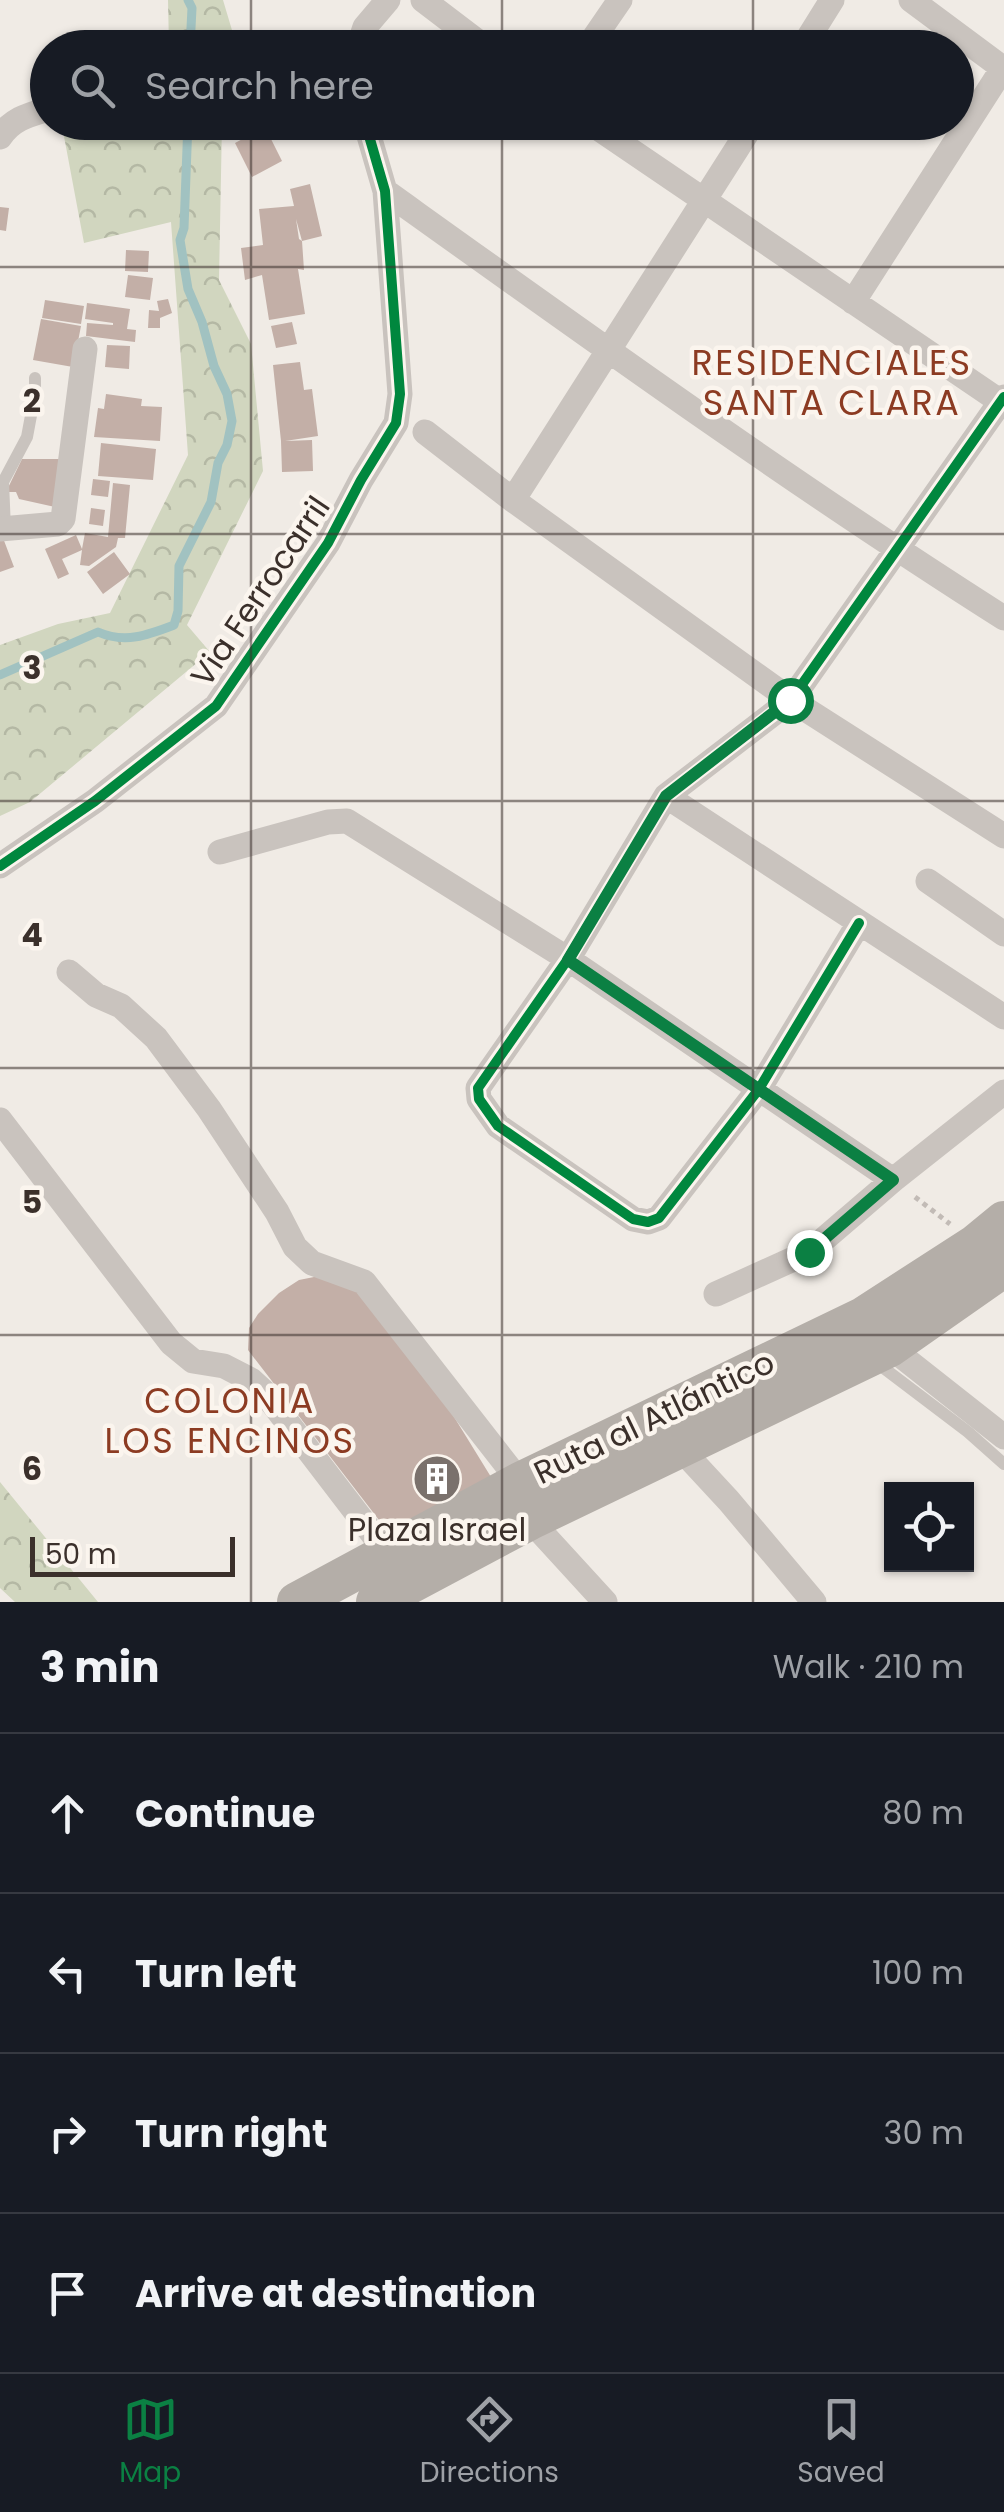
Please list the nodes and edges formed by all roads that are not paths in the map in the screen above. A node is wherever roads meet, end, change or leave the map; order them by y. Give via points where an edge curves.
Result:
1 (388, 0) edge
2 (424, 0) edge
3 (620, 0) edge
4 (832, 0) edge
5 (911, 0) edge
6 (364, 30) edge
7 (463, 30) edge
8 (599, 30) edge
9 (813, 30) edge
10 (952, 30) edge
11 (974, 46) edge
12 (1004, 68) edge
13 (30, 114) edge
14 (974, 114) edge
15 (0, 137) edge
16 (370, 140) edge
17 (616, 140) edge
18 (742, 140) edge
19 (958, 140) edge
20 (385, 192) junction
21 (704, 200) junction
22 (853, 302) junction
23 (85, 349) dead end
24 (608, 350) junction
25 (35, 378) dead end
26 (1003, 401) edge
27 (425, 432) dead end
28 (512, 500) junction
29 (3, 529) edge
30 (896, 549) junction
31 (1004, 618) edge
32 (790, 700) junction
33 (666, 796) junction
34 (1004, 836) edge
35 (220, 852) dead end
36 (0, 866) edge
37 (928, 881) dead end
38 (860, 923) junction
39 (1004, 934) edge
40 (568, 960) junction
41 (69, 972) dead end
42 (1004, 1018) edge
43 (759, 1089) junction
44 (1004, 1092) edge
45 (0, 1120) edge
46 (893, 1180) junction
47 (995, 1244) edge
48 (716, 1294) dead end
49 (880, 1352) junction
50 (1004, 1437) edge
51 (679, 1447) junction
52 (1004, 1464) edge
53 (525, 1501) junction
54 (388, 1554) junction
55 (297, 1602) edge
56 (376, 1602) edge
57 (606, 1602) edge
58 (814, 1602) edge

1 - 6 street
2 - 7 street
3 - 8 street
4 - 9 street
5 - 10 street
11 - 12 street
12 - 14 street
13 - 15 street
16 - 20 street, Via Ferrocarril
17 - 21 street
18 - 21 street
19 - 22 street
20 - 24 street
20 - 36 street, Via Ferrocarril via 400,394 396,423 328,543 216,706
21 - 22 street
21 - 24 street
22 - 26 street
23 - 29 street via 63,519
24 - 28 street
24 - 30 street
25 - 29 lane via 26,438 3,482
26 - 30 street
27 - 28 street
28 - 32 street
30 - 31 street
30 - 32 street
32 - 33 street
32 - 34 street
33 - 38 street
33 - 40 street
35 - 40 street via 347,822
37 - 39 street
38 - 42 street
38 - 43 street
40 - 43 street
40 - 43 street via 478,1088 479,1099 498,1126 633,1219 659,1218
41 - 53 street via 156,1038 295,1247 312,1262 364,1282
43 - 46 street
44 - 46 street
45 - 54 street via 171,1343 193,1361 224,1366 264,1392
46 - 48 street via 809,1252
47 - 49 highway, Ruta al Atlántico
47 - 53 highway, Ruta al Atlántico
49 - 50 street
49 - 51 highway, Ruta al Atlántico
49 - 52 lane
51 - 53 highway, Ruta al Atlántico
51 - 58 street
53 - 54 highway, Ruta al Atlántico
53 - 56 highway, Ruta al Atlántico
53 - 57 street
54 - 55 highway, Ruta al Atlántico

